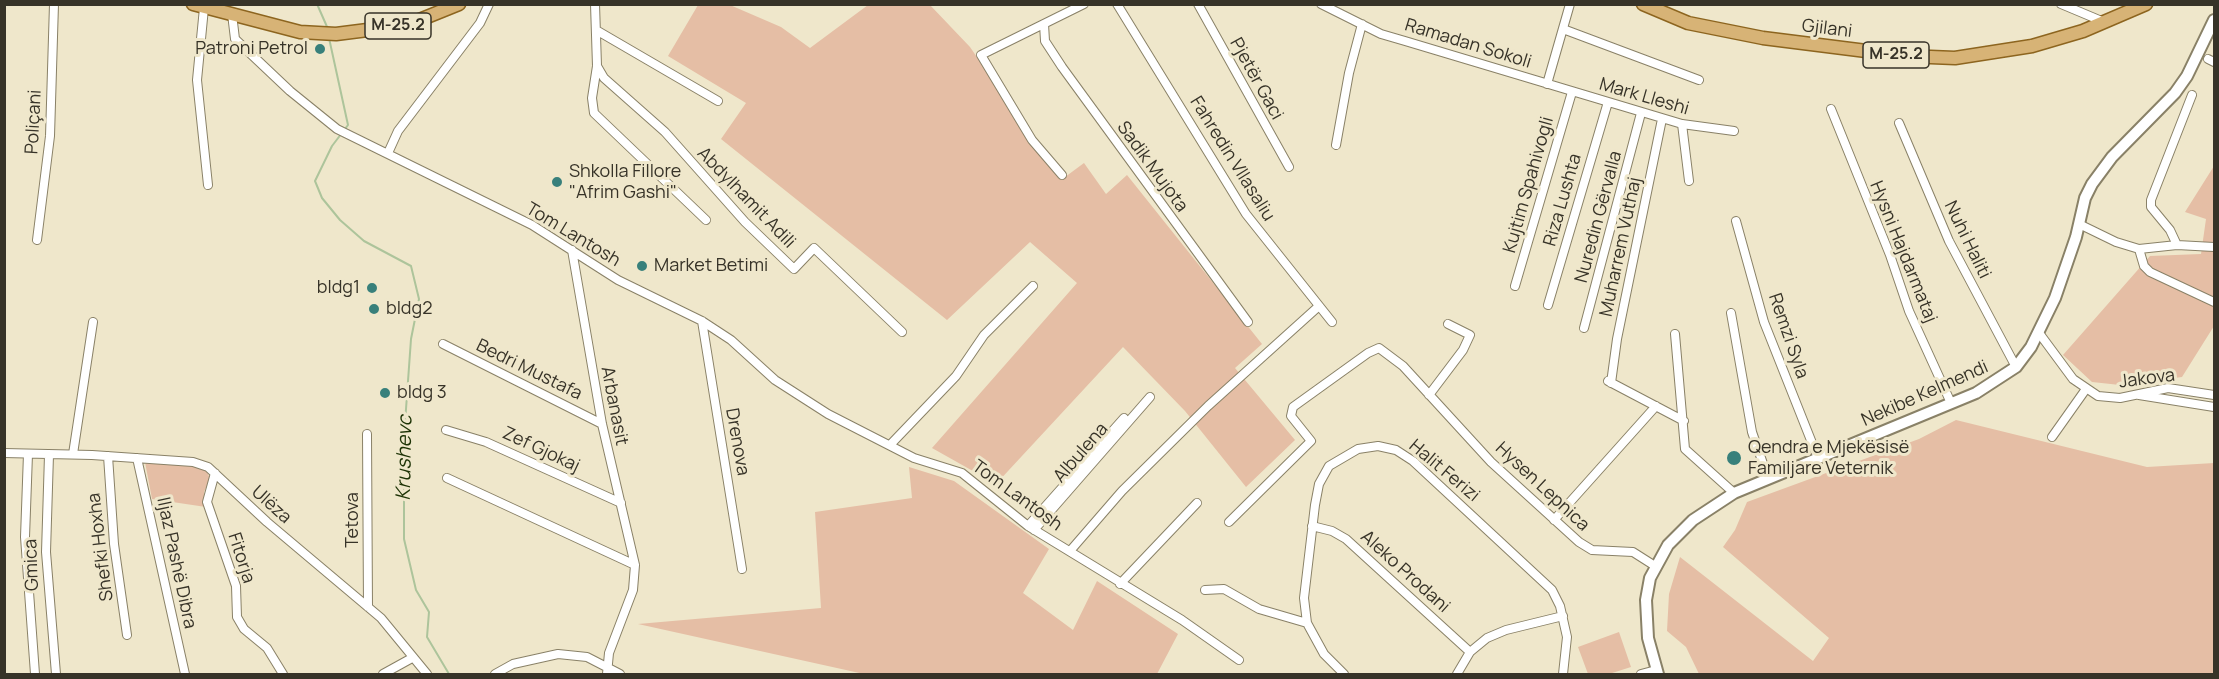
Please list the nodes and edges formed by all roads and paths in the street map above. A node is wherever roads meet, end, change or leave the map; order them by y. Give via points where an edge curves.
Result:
1 (54, 4) edge
2 (459, 4) edge
3 (489, 4) edge
4 (595, 4) edge
5 (1117, 4) edge
6 (1198, 4) edge
7 (1322, 4) edge
8 (1570, 4) edge
9 (1643, 4) edge
10 (2061, 4) edge
11 (2146, 4) edge
12 (1079, 5) edge
13 (198, 6) edge
14 (232, 14) junction
15 (2214, 20) edge
16 (2104, 22) junction
17 (1044, 24) junction
18 (1362, 24) junction
19 (1563, 29) junction
20 (596, 30) junction
21 (597, 66) junction
22 (1699, 80) dead end
23 (1547, 84) junction
24 (1572, 92) junction
25 (2192, 95) dead end
26 (718, 101) dead end
27 (1608, 102) junction
28 (1831, 110) dead end
29 (1641, 113) junction
30 (1662, 119) junction
31 (1899, 123) dead end
32 (1682, 124) junction
33 (1734, 131) dead end
34 (1336, 145) dead end
35 (388, 153) junction
36 (1289, 167) dead end
37 (1062, 175) dead end
38 (1689, 181) dead end
39 (208, 185) dead end
40 (706, 220) dead end
41 (1736, 221) dead end
42 (2079, 224) junction
43 (37, 240) dead end
44 (2177, 245) junction
45 (2214, 247) edge
46 (2139, 249) junction
47 (572, 250) junction
48 (1033, 286) dead end
49 (1515, 286) dead end
50 (2214, 302) edge
51 (1548, 305) dead end
52 (1319, 306) junction
53 (1731, 313) dead end
54 (702, 321) junction
55 (93, 322) dead end
56 (1248, 322) dead end
57 (1332, 322) dead end
58 (1448, 324) dead end
59 (1584, 328) dead end
60 (902, 332) dead end
61 (2039, 333) junction
62 (1675, 334) dead end
63 (442, 345) dead end
64 (2016, 367) junction
65 (2086, 389) junction
66 (1429, 394) junction
67 (2136, 394) junction
68 (2214, 395) edge
69 (1150, 397) dead end
70 (1952, 403) junction
71 (1656, 406) junction
72 (2214, 407) edge
73 (1124, 418) dead end
74 (1684, 421) junction
75 (602, 424) junction
76 (446, 430) dead end
77 (368, 434) dead end
78 (2052, 437) dead end
79 (890, 445) junction
80 (4, 453) edge
81 (28, 454) junction
82 (73, 454) junction
83 (49, 455) junction
84 (108, 456) junction
85 (137, 458) junction
86 (1818, 458) junction
87 (215, 473) junction
88 (447, 477) dead end
89 (1768, 478) junction
90 (1734, 493) junction
91 (621, 503) junction
92 (1197, 503) dead end
93 (1554, 520) junction
94 (1229, 522) dead end
95 (1312, 526) junction
96 (1031, 528) junction
97 (1070, 551) junction
98 (635, 566) junction
99 (1655, 566) junction
100 (742, 568) dead end
101 (1120, 584) junction
102 (1205, 590) dead end
103 (368, 607) junction
104 (1563, 616) junction
105 (1307, 623) junction
106 (127, 635) dead end
107 (1470, 652) junction
108 (412, 658) junction
109 (1239, 660) dead end
110 (607, 671) edge
111 (1657, 672) edge
112 (35, 675) edge
113 (56, 675) edge
114 (185, 675) edge
115 (283, 675) edge
116 (383, 675) edge
117 (427, 675) edge
118 (495, 675) edge
119 (620, 675) edge
120 (1344, 675) edge
121 (1457, 675) edge
122 (1563, 675) edge
123 (1641, 675) edge

1 - 43 street, Poliçani via 50,136
2 - 14 main road, M-25.2 via 406,25 336,34 313,33
3 - 35 street via 480,23 398,131
4 - 20 street
5 - 52 street, Fahredin Vllasaliu via 1246,214
6 - 36 street, Pjetër Gaci
7 - 18 street, Ramadan Sokoli
8 - 19 street, Ramadan Sokoli
9 - 16 main road, Gjilani / M-25.2 via 1673,19 1726,31 1930,58 2006,52
10 - 16 street
11 - 16 main road, Gjilani / M-25.2
12 - 17 street
13 - 14 main road, M-25.2
13 - 39 street via 197,80
14 - 35 street, Tom Lantosh via 236,39 290,91 337,129
15 - 42 street, Nekibe Kelmendi via 2175,93 2102,169 2085,198
17 - 37 street via 981,52 984,64 1032,141
17 - 56 street, Sadik Mujota via 1045,41 1062,68
18 - 23 street, Ramadan Sokoli
18 - 34 street
19 - 22 street
19 - 23 street, Ramadan Sokoli
20 - 21 street
20 - 26 street
21 - 40 street via 592,98 598,118
21 - 60 street, Abdylhamit Adili via 604,78 665,132 745,222 794,269 814,248
23 - 24 street, Mark Lleshi
24 - 27 street, Mark Lleshi
24 - 49 street, Kujtim Spahivogli
25 - 44 street via 2151,200 2151,207
27 - 29 street, Mark Lleshi
27 - 51 street, Riza Lushta
28 - 70 street, Hysni Hajdarmataj via 1909,311
29 - 30 street, Mark Lleshi
29 - 59 street, Nuredin Gërvalla
30 - 32 street, Mark Lleshi
30 - 71 street, Muharrem Vuthaj via 1609,382
31 - 64 street, Nuhi Haliti via 1949,241
32 - 33 street, Mark Lleshi
32 - 38 street
35 - 47 street, Tom Lantosh via 532,225
41 - 86 street, Remzi Syla via 1764,322
42 - 46 street
42 - 61 street, Nekibe Kelmendi
44 - 45 street
44 - 46 street
46 - 50 street via 2150,272
47 - 54 street, Tom Lantosh via 618,280
47 - 75 street, Arbanasit
48 - 79 street via 984,335 956,376
52 - 57 street, Fahredin Vllasaliu
52 - 97 street via 1208,406 1116,498
53 - 89 street via 1752,432
54 - 79 street, Tom Lantosh via 731,340 792,392
54 - 100 street, Drenova
55 - 82 street
58 - 66 street via 1470,334 1463,350
61 - 64 street, Nekibe Kelmendi
61 - 65 street, Jakova via 2065,370
62 - 74 street
63 - 75 street, Bedri Mustafa
64 - 70 street, Nekibe Kelmendi via 1993,384
65 - 67 street, Jakova via 2109,398
65 - 78 street
66 - 93 street, Hysen Lepnica via 1491,462
66 - 94 street, Hysen Lepnica via 1384,350 1368,353 1293,407 1291,416 1311,441
67 - 68 street, Jakova via 2168,388
67 - 72 street
69 - 96 street, Albulena
70 - 86 street, Nekibe Kelmendi
71 - 74 street, Muharrem Vuthaj
71 - 93 street
73 - 96 street, Albulena
74 - 90 street via 1683,442 1689,456
75 - 91 street, Arbanasit
76 - 91 street, Zef Gjokaj via 492,444
77 - 103 street, Tetova
79 - 96 street, Tom Lantosh via 920,460 962,473
80 - 81 street, Ulëza
81 - 83 street, Ulëza
81 - 112 street via 25,537
82 - 83 street, Ulëza
82 - 84 street, Ulëza
83 - 113 street, Gmica via 46,552
84 - 85 street, Ulëza
84 - 106 street, Shefki Hoxha via 114,544
85 - 87 street, Ulëza via 193,462
85 - 114 street, Iljaz Pashë Dibra
86 - 89 street, Nekibe Kelmendi
87 - 103 street, Ulëza
87 - 115 street, Fitorja via 207,502 236,586 237,617 244,629 267,648
88 - 98 street
89 - 90 street, Nekibe Kelmendi
90 - 99 street, Nekibe Kelmendi via 1678,533
91 - 98 street, Arbanasit
92 - 101 street
93 - 99 street, Hysen Lepnica via 1586,548 1626,550
95 - 104 street, Halit Ferizi via 1319,484 1329,466 1358,449 1378,446 1396,450 1413,461 1545,582 1557,598
95 - 105 street, Halit Ferizi via 1304,598
95 - 107 street, Aleko Prodani via 1346,539
96 - 97 street, Tom Lantosh
97 - 101 street, Tom Lantosh
98 - 110 street, Arbanasit via 631,596 612,644
99 - 111 street, Nekibe Kelmendi via 1647,590 1646,610
101 - 109 street, Tom Lantosh via 1182,620
102 - 105 street via 1224,589 1265,611
103 - 108 street, Ulëza via 391,629
104 - 107 street via 1495,634
104 - 122 street, Halit Ferizi via 1568,637
105 - 120 street via 1324,654
107 - 121 street
108 - 116 street
108 - 117 street, Ulëza
110 - 118 street via 587,657 558,654 505,667
110 - 119 street
111 - 123 street, Nekibe Kelmendi

